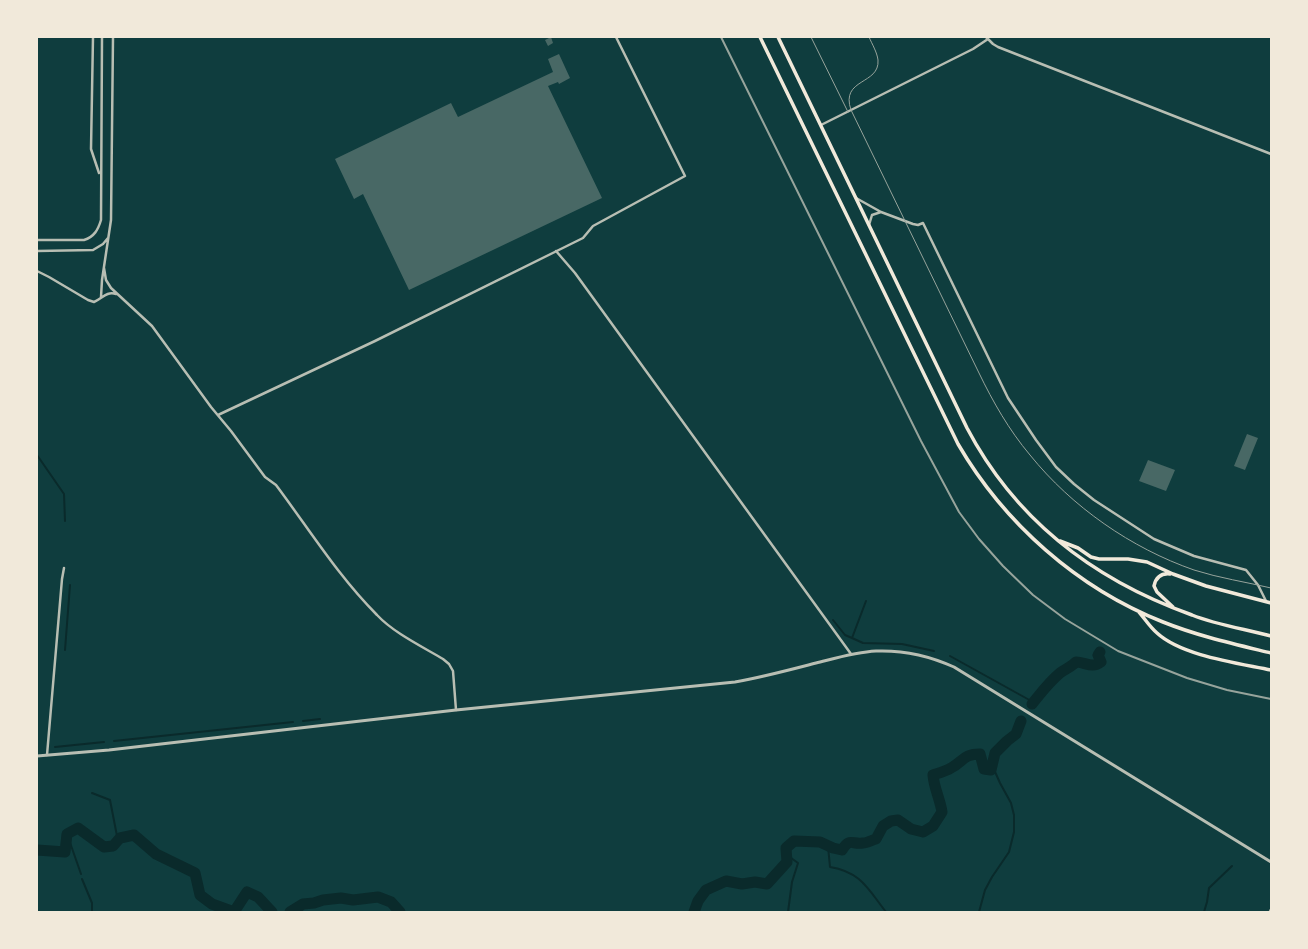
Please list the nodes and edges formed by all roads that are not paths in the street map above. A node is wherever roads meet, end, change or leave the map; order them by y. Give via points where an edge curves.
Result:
1 (93, 37) edge
2 (102, 37) edge
3 (113, 37) edge
4 (616, 37) edge
5 (760, 37) edge
6 (778, 37) edge
7 (987, 38) edge
8 (821, 125) junction
9 (1271, 154) edge
10 (100, 176) junction
11 (856, 198) junction
12 (881, 212) junction
13 (868, 225) junction
14 (109, 237) junction
15 (37, 240) edge
16 (37, 251) edge
17 (556, 251) junction
18 (104, 268) junction
19 (37, 271) edge
20 (117, 294) junction
21 (101, 297) junction
22 (218, 415) junction
23 (1056, 539) junction
24 (64, 568) dead end
25 (1173, 574) junction
26 (1266, 602) junction
27 (1271, 603) edge
28 (1177, 609) junction
29 (1138, 611) junction
30 (1271, 636) edge
31 (1271, 653) edge
32 (851, 654) junction
33 (1271, 670) edge
34 (456, 710) junction
35 (47, 755) junction
36 (37, 756) edge
37 (1271, 862) edge

1 - 10 street via 91,149
2 - 10 street
3 - 14 street via 112,220
4 - 17 street via 685,176 593,226 583,238
5 - 29 main road via 971,467 1001,506 1051,555 1093,586
6 - 8 main road
7 - 8 street via 973,49
7 - 9 street via 998,47
8 - 11 main road
10 - 15 street via 100,220 95,234 84,240
11 - 12 street
11 - 13 main road
12 - 13 street via 872,215
12 - 26 street via 913,224 923,223 1008,398 1052,462 1094,500 1154,539 1194,556 1248,571
13 - 23 main road via 975,444 1008,490
14 - 16 street via 93,250
14 - 18 street
17 - 22 street via 369,344
17 - 32 street via 575,273
18 - 20 street via 108,285
18 - 21 street
19 - 21 street via 88,300 94,302
20 - 21 street
20 - 22 street via 152,326
22 - 34 street via 265,478 276,485 342,576 377,616 449,664
23 - 25 main road via 1078,548 1091,557 1104,560 1138,560
23 - 28 main road via 1101,573 1151,599
24 - 35 street
25 - 26 main road
25 - 28 main road via 1161,575 1154,586 1157,592
26 - 27 main road
28 - 30 main road via 1193,616
29 - 31 main road via 1202,635
29 - 33 main road via 1157,633 1181,647
32 - 34 street via 735,682
32 - 37 street via 878,651 921,655 954,667
34 - 35 street via 260,734
35 - 36 street

